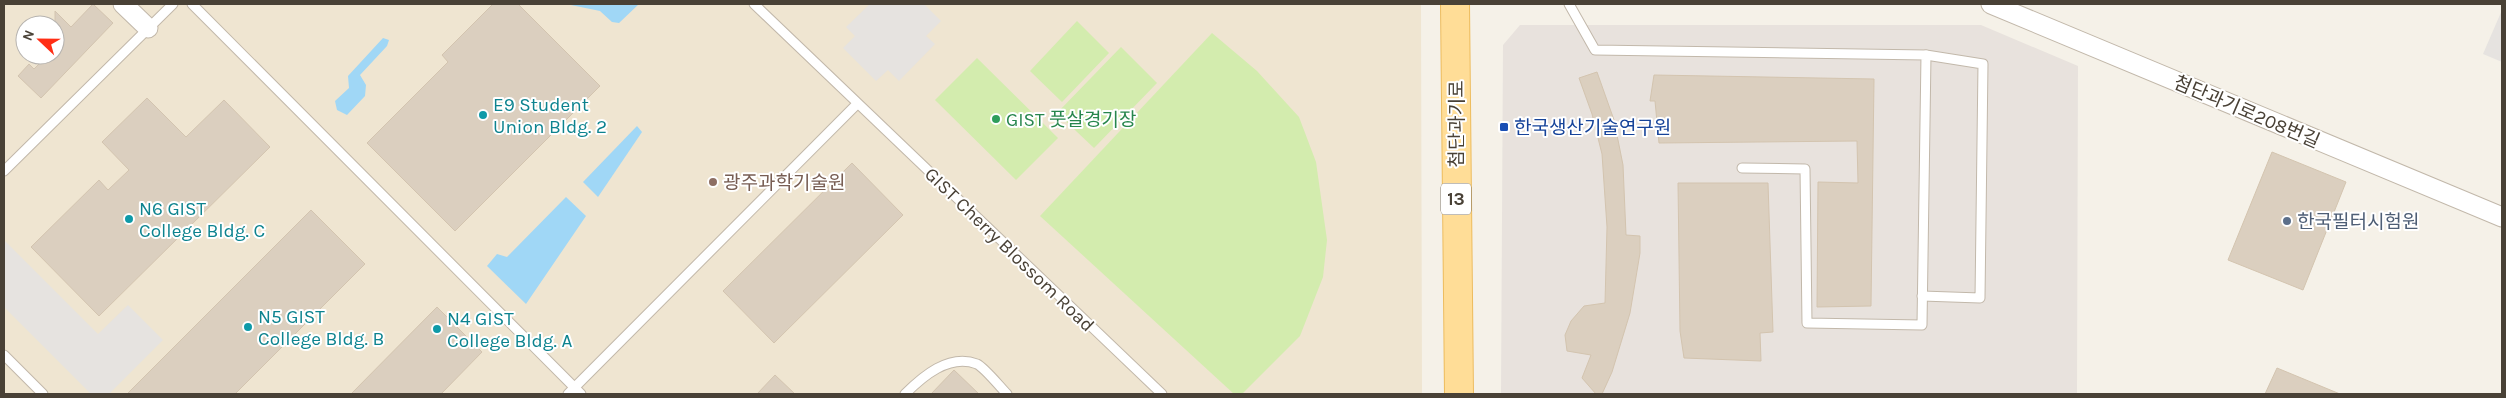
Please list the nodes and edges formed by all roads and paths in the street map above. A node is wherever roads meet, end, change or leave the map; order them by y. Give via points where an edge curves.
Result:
1 (123, 4) edge
2 (173, 4) edge
3 (192, 4) edge
4 (754, 4) edge
5 (1455, 4) edge
6 (1569, 4) edge
7 (1991, 4) edge
8 (148, 28) junction
9 (1926, 55) junction
10 (857, 104) junction
11 (1742, 168) dead end
12 (4, 171) edge
13 (2502, 217) edge
14 (1922, 296) junction
15 (4, 355) edge
16 (574, 392) edge
17 (43, 394) edge
18 (905, 394) edge
19 (1007, 394) edge
20 (1162, 394) edge
21 (1460, 394) edge

1 - 8 street
2 - 8 lane
3 - 16 lane
4 - 10 lane, GIST Cherry Blossom Road
5 - 21 main road, 첨단과기로 / 13
6 - 9 lane via 1595,50
7 - 13 street, 첨단과기로208번길
8 - 12 lane
9 - 14 lane
9 - 14 lane via 1983,64 1980,298
10 - 16 lane
10 - 20 lane, GIST Cherry Blossom Road
11 - 14 lane via 1805,169 1806,323 1922,325
15 - 17 lane
18 - 19 lane via 924,375 962,362 978,364

